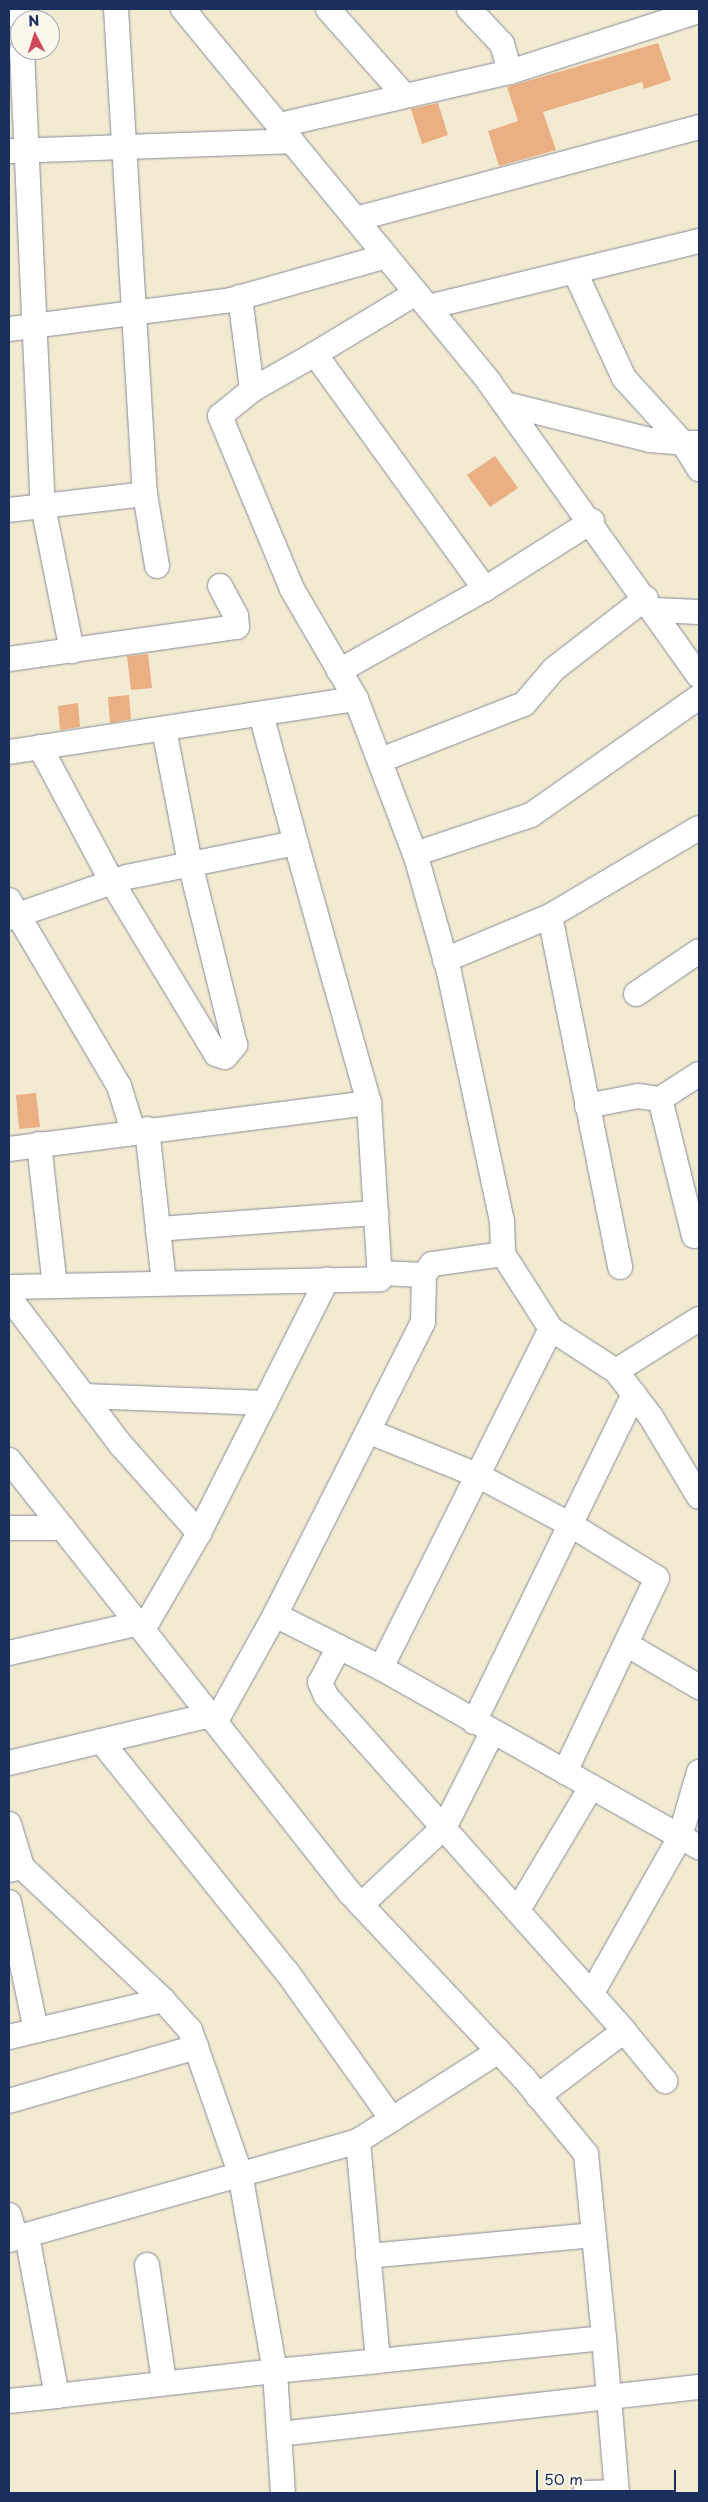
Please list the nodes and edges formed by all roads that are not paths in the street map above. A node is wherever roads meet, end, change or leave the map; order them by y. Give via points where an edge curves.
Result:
1 (116, 9) edge
2 (183, 9) edge
3 (328, 9) edge
4 (469, 9) edge
5 (699, 11) edge
6 (22, 60) edge
7 (510, 72) junction
8 (405, 96) junction
9 (699, 127) edge
10 (286, 133) junction
11 (125, 147) junction
12 (18, 151) edge
13 (356, 219) junction
14 (699, 241) edge
15 (386, 256) junction
16 (575, 272) junction
17 (240, 297) junction
18 (422, 300) junction
19 (136, 312) junction
20 (36, 326) junction
21 (9, 329) edge
22 (315, 354) junction
23 (252, 390) junction
24 (505, 404) junction
25 (691, 443) edge
26 (699, 469) edge
27 (144, 494) junction
28 (43, 506) junction
29 (9, 510) edge
30 (592, 521) junction
31 (157, 566) dead end
32 (220, 586) dead end
33 (485, 589) junction
34 (650, 604) junction
35 (699, 612) edge
36 (72, 651) junction
37 (9, 659) edge
38 (339, 671) junction
39 (699, 676) edge
40 (699, 696) edge
41 (356, 699) junction
42 (261, 714) junction
43 (164, 729) junction
44 (40, 747) junction
45 (9, 752) edge
46 (381, 760) junction
47 (699, 828) edge
48 (296, 843) junction
49 (415, 854) junction
50 (190, 864) junction
51 (112, 882) junction
52 (11, 911) edge
53 (550, 916) junction
54 (699, 951) edge
55 (446, 960) junction
56 (636, 994) dead end
57 (699, 1074) edge
58 (660, 1099) junction
59 (369, 1103) junction
60 (587, 1106) junction
61 (140, 1130) junction
62 (39, 1144) junction
63 (9, 1149) edge
64 (694, 1207) edge
65 (376, 1213) junction
66 (158, 1228) junction
67 (694, 1236) dead end
68 (503, 1254) junction
69 (620, 1267) dead end
70 (380, 1273) junction
71 (424, 1275) junction
72 (327, 1280) junction
73 (164, 1284) junction
74 (55, 1286) junction
75 (9, 1287) edge
76 (9, 1297) edge
77 (699, 1319) edge
78 (551, 1329) junction
79 (616, 1371) junction
80 (634, 1394) junction
81 (84, 1396) junction
82 (265, 1403) junction
83 (370, 1432) junction
84 (10, 1463) edge
85 (692, 1472) edge
86 (476, 1475) junction
87 (699, 1497) edge
88 (571, 1525) junction
89 (9, 1528) edge
90 (63, 1528) junction
91 (199, 1533) junction
92 (275, 1615) junction
93 (142, 1625) junction
94 (626, 1644) junction
95 (339, 1647) junction
96 (9, 1654) edge
97 (381, 1668) junction
98 (699, 1688) edge
99 (214, 1718) junction
100 (483, 1728) junction
101 (101, 1741) junction
102 (9, 1763) edge
103 (565, 1772) junction
104 (699, 1772) edge
105 (591, 1787) junction
106 (9, 1824) edge
107 (445, 1826) junction
108 (689, 1842) edge
109 (15, 1868) edge
110 (9, 1902) edge
111 (361, 1905) junction
112 (519, 1908) junction
113 (593, 1991) junction
114 (163, 2000) junction
115 (36, 2030) junction
116 (624, 2030) junction
117 (9, 2037) edge
118 (196, 2047) junction
119 (499, 2051) junction
120 (665, 2081) dead end
121 (538, 2096) junction
122 (9, 2101) edge
123 (392, 2119) junction
124 (358, 2141) junction
125 (240, 2173) junction
126 (9, 2215) edge
127 (593, 2235) junction
128 (17, 2238) edge
129 (368, 2256) junction
130 (147, 2265) dead end
131 (604, 2338) junction
132 (378, 2361) junction
133 (274, 2371) junction
134 (164, 2382) junction
135 (699, 2387) edge
136 (57, 2396) junction
137 (608, 2396) junction
138 (9, 2401) edge
139 (279, 2434) junction
140 (616, 2492) edge
141 (283, 2493) edge
142 (585, 2493) edge

1 - 11 street
2 - 10 street
3 - 8 street
4 - 7 street via 502,44
5 - 7 street
6 - 12 street
7 - 8 street
8 - 10 street
9 - 13 street
10 - 11 street
10 - 13 street
11 - 12 street
11 - 19 street
12 - 20 street
13 - 15 street
14 - 16 street
15 - 17 street
15 - 18 street
16 - 18 street
16 - 25 street via 624,378
17 - 19 street
17 - 23 street
18 - 22 street
18 - 24 street
19 - 20 street
19 - 27 street
20 - 21 street
20 - 28 street
22 - 23 street
22 - 33 street
23 - 38 street via 220,416 292,589
24 - 25 street via 650,440
24 - 30 street
25 - 26 street
27 - 28 street
27 - 31 street
28 - 29 street
28 - 36 street
30 - 33 street
30 - 34 street
32 - 36 street via 236,616 237,627
33 - 38 street
34 - 35 street
34 - 39 street
34 - 46 street via 554,669 524,704 488,722
36 - 37 street
38 - 41 street
40 - 49 street via 531,815
41 - 42 street
41 - 46 street
42 - 43 street
42 - 48 street
43 - 44 street
43 - 50 street
44 - 45 street
44 - 51 street
46 - 49 street
47 - 53 street
48 - 50 street
48 - 59 street
49 - 55 street
50 - 51 street
50 - 51 street via 235,1045 225,1057 216,1054
51 - 52 street
52 - 61 street via 119,1086
53 - 55 street
53 - 60 street
54 - 56 street
55 - 68 street via 502,1221
57 - 58 street
58 - 60 street via 638,1096
58 - 64 street
59 - 61 street
59 - 65 street
60 - 69 street
61 - 62 street
61 - 66 street
62 - 63 street
62 - 74 street
64 - 67 street
65 - 66 street
65 - 70 street
66 - 73 street
68 - 71 street via 432,1264
68 - 78 street
70 - 71 street
70 - 72 street via 380,1279
71 - 83 street via 423,1322
72 - 73 street
72 - 82 street
73 - 74 street
74 - 75 street
76 - 81 street
77 - 79 street
78 - 79 street
78 - 86 street
79 - 80 street
80 - 85 street
80 - 88 street
81 - 82 street
81 - 91 street
82 - 91 street
83 - 86 street
83 - 92 street
84 - 90 street
85 - 87 street
86 - 88 street
86 - 97 street
88 - 94 street via 657,1578
88 - 100 street
89 - 90 street
90 - 93 street
91 - 93 street
92 - 95 street
92 - 99 street
93 - 96 street
93 - 99 street
94 - 98 street
94 - 103 street
95 - 97 street
95 - 107 street via 320,1682 326,1696
97 - 100 street
99 - 101 street
99 - 111 street
100 - 103 street
100 - 107 street
101 - 102 street
101 - 123 street via 287,1972
103 - 105 street
104 - 108 street
105 - 108 street
105 - 112 street
106 - 109 street
107 - 111 street
107 - 112 street
108 - 113 street
109 - 114 street
110 - 115 street
111 - 119 street
112 - 113 street
113 - 116 street
114 - 115 street
114 - 118 street via 190,2030
115 - 117 street
116 - 120 street
116 - 121 street
118 - 122 street
118 - 125 street
119 - 121 street
119 - 123 street
121 - 127 street via 586,2154
123 - 124 street
124 - 125 street
124 - 129 street
125 - 128 street
125 - 133 street
126 - 128 street
127 - 129 street
127 - 131 street
128 - 136 street
129 - 132 street
130 - 134 street
131 - 132 street
131 - 137 street
132 - 133 street
133 - 134 street
133 - 139 street
134 - 136 street
135 - 137 street
136 - 138 street
137 - 139 street
137 - 140 street
139 - 141 street
140 - 142 street

